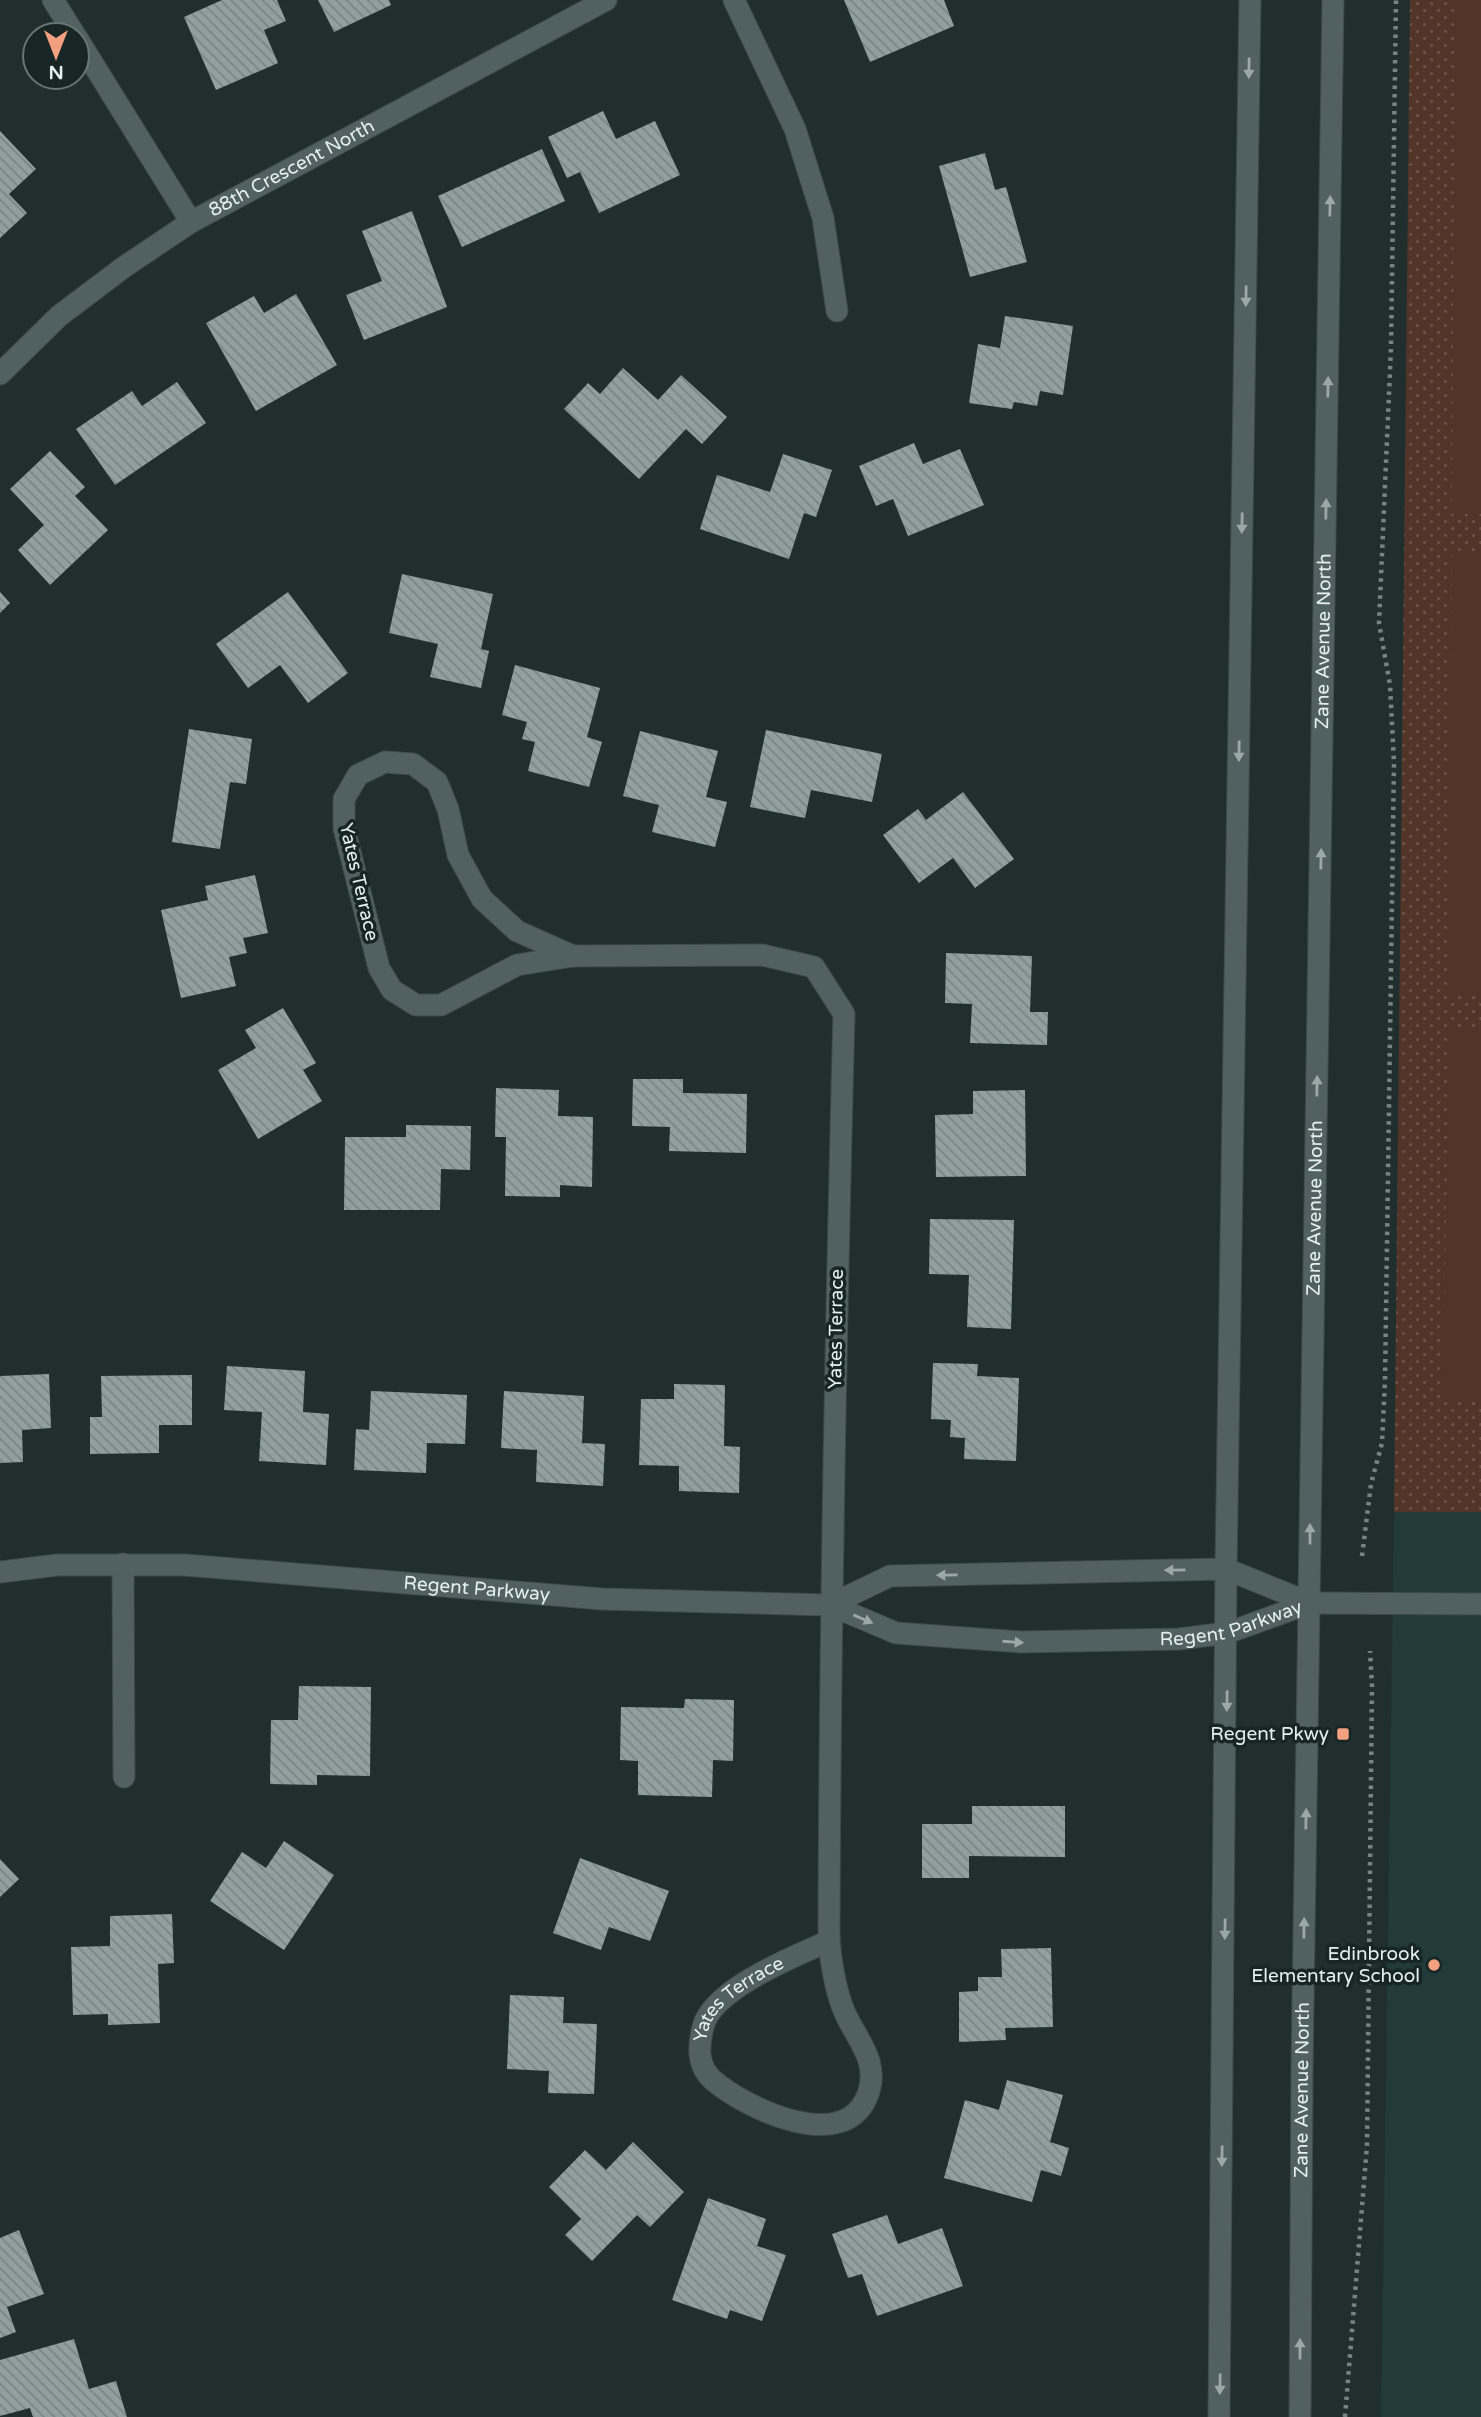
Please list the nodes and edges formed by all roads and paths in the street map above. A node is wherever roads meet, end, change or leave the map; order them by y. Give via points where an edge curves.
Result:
1 (53, 0) edge
2 (607, 0) edge
3 (734, 0) edge
4 (1250, 0) edge
5 (1333, 0) edge
6 (1396, 0) edge
7 (66, 21) edge
8 (91, 61) edge
9 (191, 222) junction
10 (837, 311) dead end
11 (0, 374) edge
12 (573, 956) junction
13 (1362, 1556) dead end
14 (123, 1564) junction
15 (1226, 1569) junction
16 (0, 1572) edge
17 (1310, 1603) junction
18 (1481, 1604) edge
19 (830, 1605) junction
20 (1227, 1633) junction
21 (1370, 1651) dead end
22 (124, 1777) dead end
23 (829, 1941) junction
24 (1219, 2417) edge
25 (1300, 2417) edge
26 (1345, 2417) edge

1 - 7 street
2 - 9 street, 88th Crescent North
3 - 10 street via 795,129 823,218
4 -> 15 street
17 -> 5 street, Zane Avenue North
6 - 13 path via 1391,348 1379,623 1390,685 1394,763 1385,1381 1382,1443 1371,1484
8 - 9 street
9 - 11 street, 88th Crescent North via 60,316
12 - 12 street, Yates Terrace via 517,931 482,899 458,855 437,782 413,764 385,762 358,775 344,799 344,828 379,968 392,990 416,1005 441,1005 517,965
12 - 19 street, Yates Terrace via 762,955 814,967 844,1014
14 - 16 street, Regent Parkway
14 - 19 street, Regent Parkway via 295,1572 602,1599
14 - 22 street
15 - 17 street, Regent Parkway
15 -> 19 street, Regent Parkway via 890,1576
15 - 20 street
17 - 18 street
17 - 20 street, Regent Parkway
25 -> 17 street, Zane Avenue North
19 -> 20 street, Regent Parkway via 896,1633 1021,1643 1179,1639
19 - 23 street, Yates Terrace
20 -> 24 street
21 - 26 path via 1367,2145
23 - 23 street, Yates Terrace via 844,2010 872,2067 868,2094 854,2116 827,2125 799,2123 729,2094 705,2074 698,2047 705,2018 725,1998 764,1971

